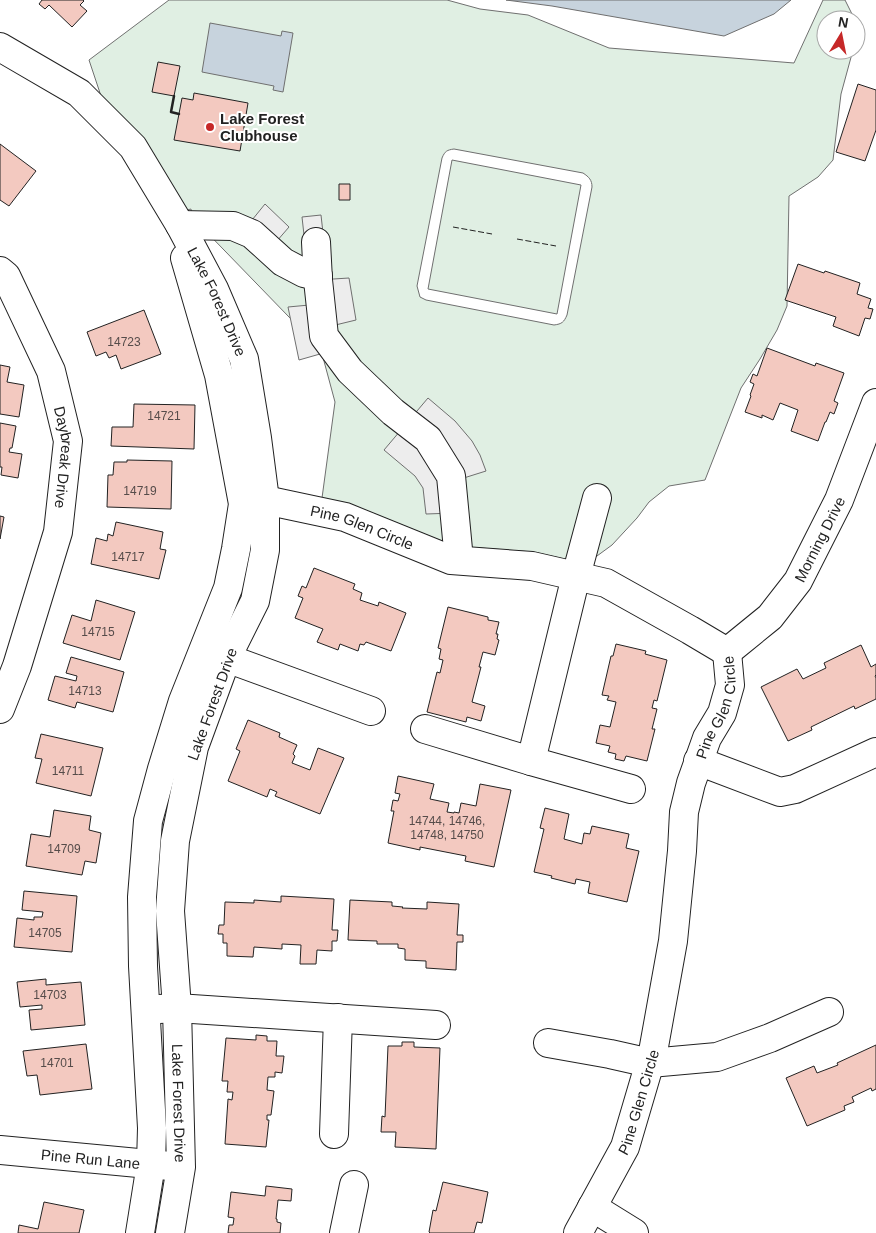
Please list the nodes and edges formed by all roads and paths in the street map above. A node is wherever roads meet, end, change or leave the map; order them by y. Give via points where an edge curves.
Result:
1 (0, 47) edge
2 (180, 225) junction
3 (316, 242) dead end
4 (0, 271) edge
5 (318, 276) junction
6 (876, 403) edge
7 (598, 498) dead end
8 (266, 500) junction
9 (459, 560) junction
10 (576, 576) junction
11 (727, 652) junction
12 (215, 654) junction
13 (0, 709) edge
14 (371, 710) dead end
15 (426, 729) dead end
16 (876, 752) edge
17 (530, 761) junction
18 (698, 761) junction
19 (631, 789) dead end
20 (177, 1008) junction
21 (145, 1011) junction
22 (829, 1012) dead end
23 (338, 1018) junction
24 (436, 1025) dead end
25 (548, 1044) dead end
26 (650, 1064) junction
27 (334, 1134) dead end
28 (0, 1150) edge
29 (151, 1164) junction
30 (181, 1167) junction
31 (354, 1185) dead end
32 (592, 1207) junction
33 (140, 1233) edge
34 (170, 1233) edge
35 (344, 1233) edge
36 (578, 1233) edge
37 (634, 1233) edge

1 - 2 street, Lake Forest Drive via 79,93 133,148
2 - 5 street via 233,226 252,234 283,262
2 - 8 street, Lake Forest Drive via 214,289 244,359
2 - 12 street, Lake Forest Drive via 181,244 219,375 242,504
3 - 5 street
4 - 13 street, Daybreak Drive via 6,276 51,371 68,441 58,532
5 - 9 street via 324,336 350,371 393,412 428,439 450,476
6 - 11 street, Morning Drive via 839,500 798,581 770,617
7 - 10 street
8 - 9 street, Pine Glen Circle via 345,517 451,560
8 - 12 street, Lake Forest Drive via 265,550 255,601
9 - 10 street, Pine Glen Circle via 532,566
10 - 11 street, Pine Glen Circle via 606,583
10 - 17 street
11 - 18 street, Pine Glen Circle via 730,685 722,713 706,738
12 - 14 street
12 - 20 street, Lake Forest Drive via 175,841 170,911
12 - 21 street, Lake Forest Drive via 182,701 148,821 142,897
15 - 17 street
16 - 18 street via 795,789 780,792
17 - 19 street
18 - 26 street, Pine Glen Circle via 684,812 673,941
20 - 21 street
20 - 23 street
20 - 30 street, Lake Forest Drive
21 - 29 street, Lake Forest Drive
22 - 26 street via 717,1057
23 - 24 street
23 - 27 street
25 - 26 street
26 - 32 street, Pine Glen Circle via 625,1147
28 - 29 street, Pine Run Lane
29 - 30 street, Pine Run Lane
29 - 33 street, Lake Forest Drive
30 - 34 street, Lake Forest Drive
31 - 35 street
32 - 36 street, Pine Glen Circle
32 - 37 street

